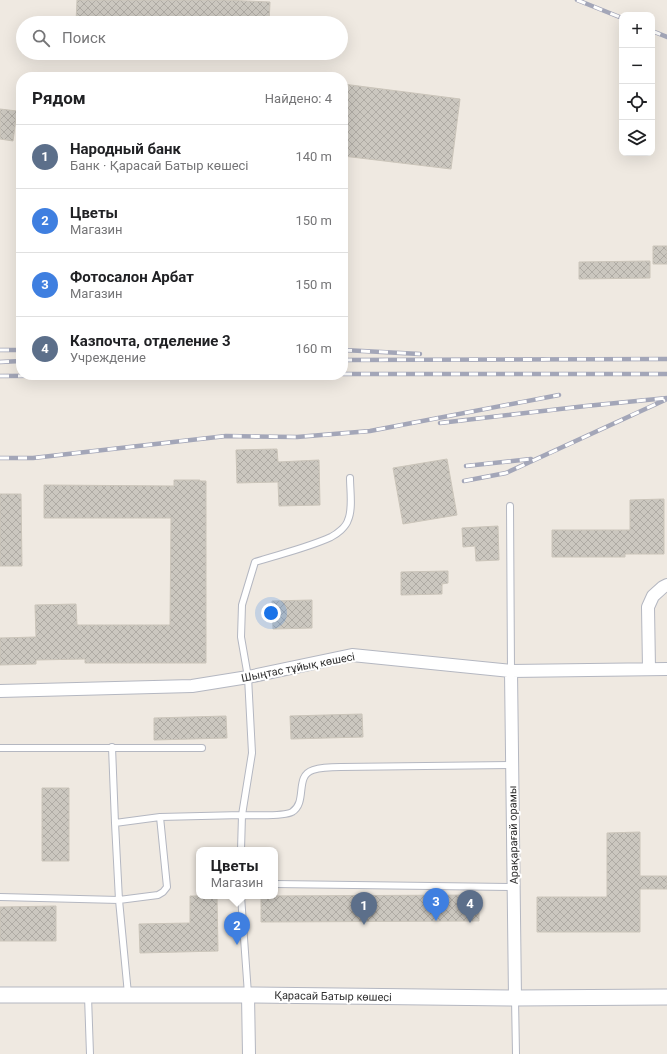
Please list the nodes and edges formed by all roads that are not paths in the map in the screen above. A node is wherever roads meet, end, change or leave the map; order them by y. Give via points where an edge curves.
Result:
1 (350, 478) dead end
2 (510, 506) dead end
3 (667, 585) edge
4 (649, 669) junction
5 (667, 669) edge
6 (511, 671) junction
7 (248, 677) junction
8 (0, 691) edge
9 (112, 747) junction
10 (0, 748) edge
11 (202, 748) dead end
12 (512, 765) junction
13 (242, 815) junction
14 (160, 817) junction
15 (115, 823) junction
16 (241, 847) edge
17 (278, 884) edge
18 (514, 887) junction
19 (0, 897) edge
20 (241, 899) edge
21 (120, 900) junction
22 (128, 994) junction
23 (0, 995) edge
24 (248, 995) junction
25 (88, 996) junction
26 (667, 997) edge
27 (515, 998) junction
28 (90, 1054) edge
29 (249, 1054) edge
30 (516, 1054) edge

1 - 7 lane via 350,514 348,523 339,532 309,545 255,562 242,605 241,637
2 - 6 lane
3 - 4 street via 653,596 648,607
4 - 5 street, Шыңтас тұйық көшесі
4 - 6 street, Шыңтас тұйық көшесі
6 - 7 street, Шыңтас тұйық көшесі via 352,655
6 - 12 street, Арақарағай орамы
7 - 8 street, Шыңтас тұйық көшесі via 192,686
7 - 13 lane via 252,753
9 - 10 lane
9 - 11 lane
9 - 15 lane
12 - 13 lane via 325,767 306,774 299,806 292,812
12 - 18 street, Арақарағай орамы
13 - 14 lane
13 - 16 lane
14 - 15 lane
14 - 21 lane via 167,887 158,895
15 - 21 lane
17 - 18 lane
18 - 27 street, Арақарағай орамы
19 - 21 lane
20 - 24 lane
21 - 22 lane
22 - 24 street, Қарасай Батыр көшесі
22 - 25 street, Қарасай Батыр көшесі
23 - 25 street, Қарасай Батыр көшесі
24 - 27 street, Қарасай Батыр көшесі
24 - 29 street
25 - 28 lane
26 - 27 street, Қарасай Батыр көшесі
27 - 30 lane

